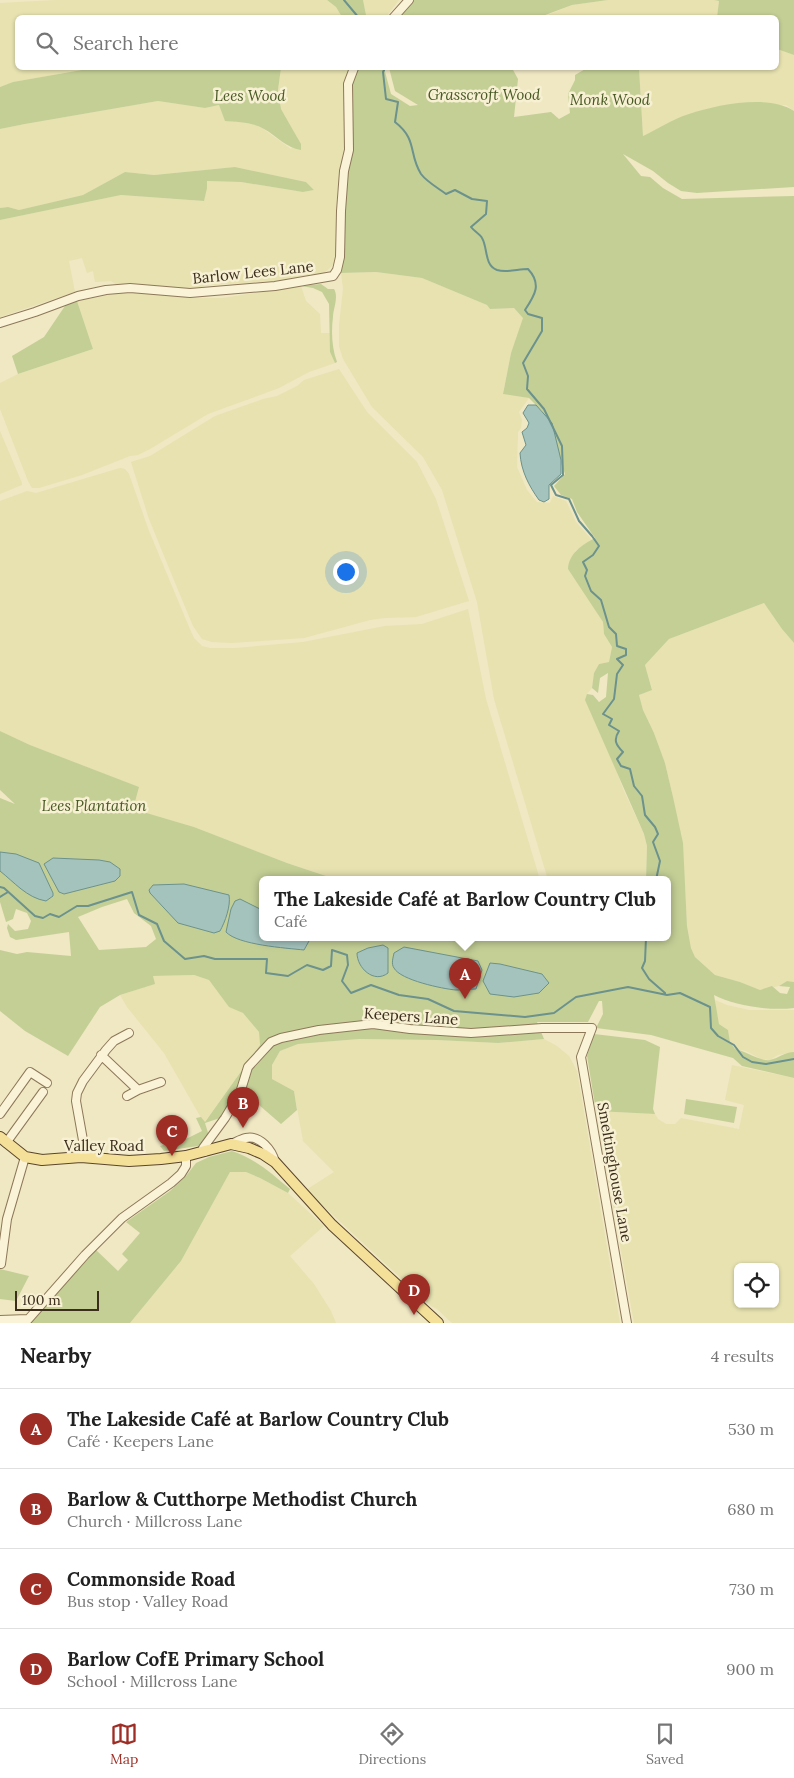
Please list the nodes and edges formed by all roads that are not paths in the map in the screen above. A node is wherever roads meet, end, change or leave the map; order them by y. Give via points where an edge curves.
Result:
1 (409, 0) edge
2 (396, 15) edge
3 (353, 70) edge
4 (0, 322) edge
5 (592, 1028) joint
6 (129, 1033) dead end
7 (101, 1055) junction
8 (161, 1082) dead end
9 (47, 1083) dead end
10 (138, 1090) junction
11 (43, 1092) dead end
12 (127, 1096) dead end
13 (0, 1114) edge
14 (3, 1140) edge
15 (204, 1152) junction
16 (186, 1156) junction
17 (25, 1157) junction
18 (86, 1157) junction
19 (1, 1264) edge
20 (0, 1320) edge
21 (26, 1321) edge
22 (438, 1323) edge
23 (627, 1323) edge

1 - 2 street
3 - 4 street, Barlow Lees Lane via 348,84 349,150 344,171 340,257 333,276 275,286 190,293 130,288 106,290
5 - 15 street, Keepers Lane via 471,1033 373,1024 281,1038 271,1042 248,1067 240,1093 203,1148
5 - 23 street, Smeltinghouse Lane via 581,1058
6 - 7 street via 114,1041
7 - 10 street
7 - 18 street via 77,1093
8 - 10 street
9 - 13 street via 30,1072
10 - 12 street
11 - 14 street
14 - 17 main road
15 - 16 main road, Valley Road
15 - 22 main road, Valley Road via 231,1144 249,1148 275,1162 332,1225
16 - 18 main road, Valley Road via 129,1160
16 - 21 street via 186,1166 181,1174 122,1218
17 - 18 main road, Valley Road via 42,1160
17 - 19 street via 6,1219
20 - 21 street

